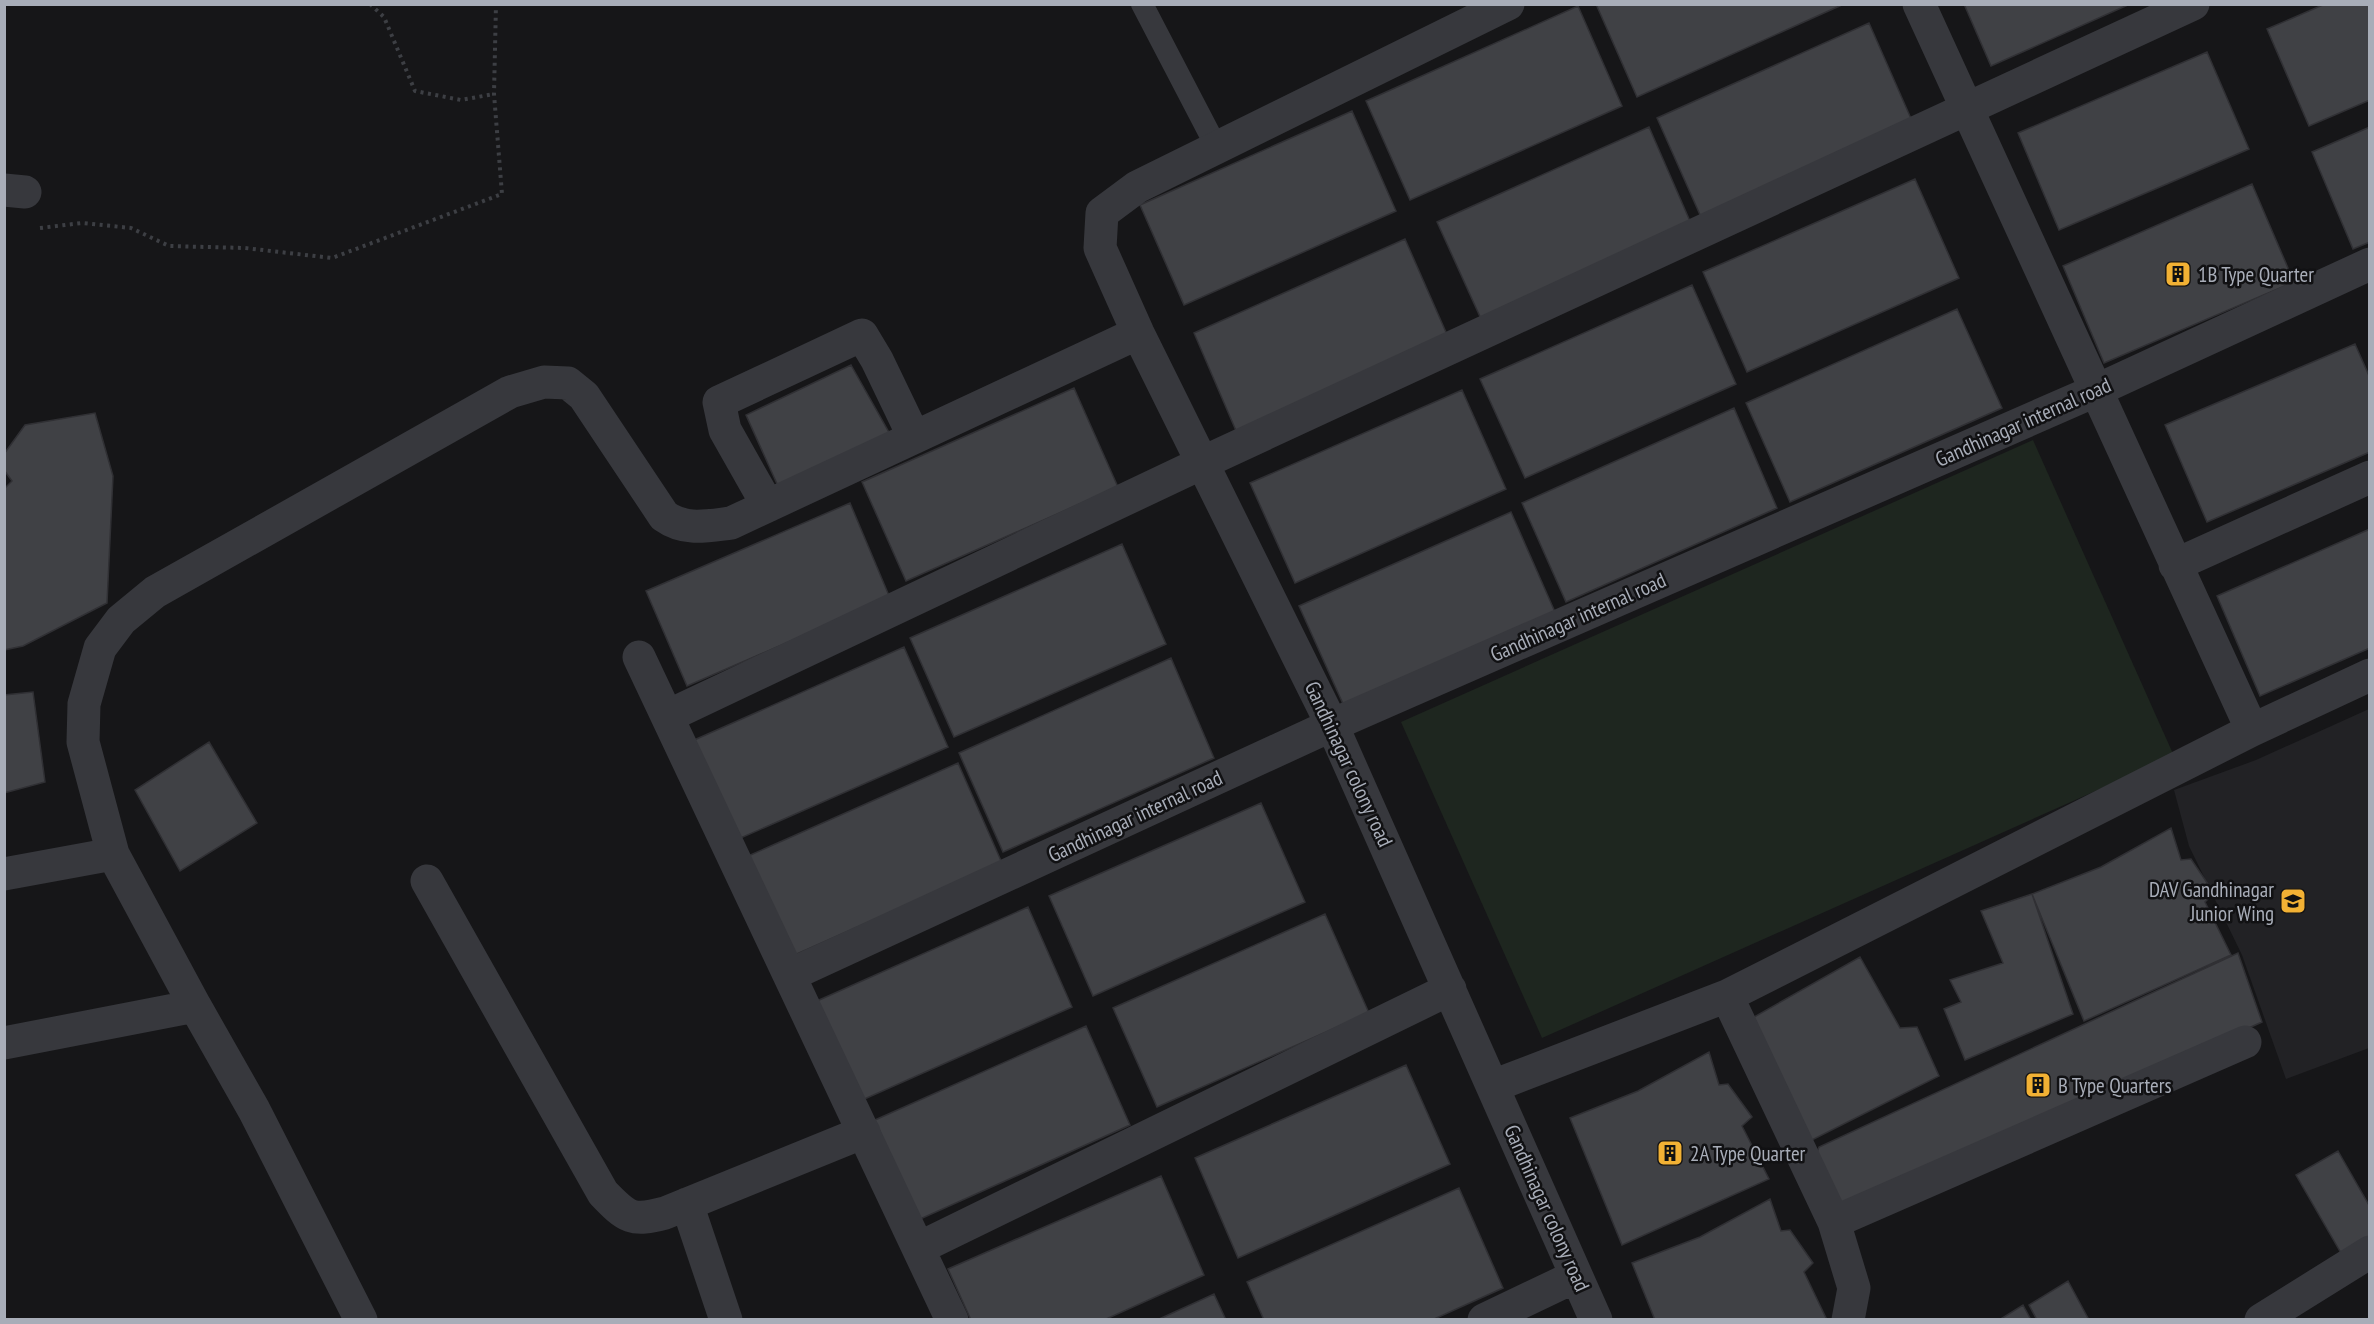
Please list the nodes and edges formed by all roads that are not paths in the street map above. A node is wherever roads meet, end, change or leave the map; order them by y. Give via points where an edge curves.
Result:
1 (1142, 4) edge
2 (1508, 4) edge
3 (1919, 4) edge
4 (2193, 4) edge
5 (1969, 110) junction
6 (1217, 148) junction
7 (2370, 264) edge
8 (1138, 333) junction
9 (2095, 391) junction
10 (914, 437) junction
11 (1204, 462) junction
12 (2370, 477) edge
13 (768, 506) junction
14 (2175, 565) junction
15 (639, 657) dead end
16 (2370, 675) edge
17 (668, 716) junction
18 (1332, 725) junction
19 (2252, 729) junction
20 (113, 854) junction
21 (4, 874) edge
22 (427, 880) dead end
23 (790, 975) junction
24 (1450, 989) junction
25 (1727, 996) junction
26 (195, 1006) junction
27 (2245, 1042) dead end
28 (4, 1043) edge
29 (1493, 1086) junction
30 (864, 1132) junction
31 (687, 1204) junction
32 (1834, 1222) junction
33 (919, 1248) junction
34 (2370, 1252) edge
35 (1576, 1276) junction
36 (361, 1320) edge
37 (726, 1320) edge
38 (952, 1320) edge
39 (1484, 1320) edge
40 (1596, 1320) edge
41 (1848, 1320) edge
42 (2261, 1320) edge

1 - 6 lane
2 - 6 street
3 - 5 street
4 - 5 street
5 - 9 street
5 - 11 street
6 - 8 street, Gandhinagar colony road via 1137,187 1102,213 1100,248
7 - 9 street, Gandhinagar internal road
8 - 10 street
8 - 11 street, Gandhinagar colony road
9 - 14 street
9 - 18 street, Gandhinagar internal road
10 - 13 street
10 - 13 street via 862,335 745,388 719,402 725,430
11 - 17 street
11 - 18 street, Gandhinagar colony road
12 - 14 street
13 - 20 street via 731,523 678,526 664,516 584,396 568,383 544,382 510,392 155,592 121,620 100,648 84,714 84,742
14 - 19 street
15 - 17 street
16 - 19 street
17 - 23 street
18 - 23 street, Gandhinagar internal road
18 - 24 street, Gandhinagar colony road
19 - 25 street
20 - 21 street
20 - 26 street
22 - 31 street via 603,1193 621,1213 639,1220
23 - 30 street
24 - 29 street, Gandhinagar colony road
24 - 33 street
25 - 29 street
25 - 32 street
26 - 28 street
26 - 36 street via 254,1110
27 - 32 street
29 - 35 street, Gandhinagar colony road
30 - 31 street
30 - 33 street
31 - 37 street
32 - 41 street via 1854,1288
33 - 38 street
34 - 42 street
35 - 39 street
35 - 40 street, Gandhinagar colony road

